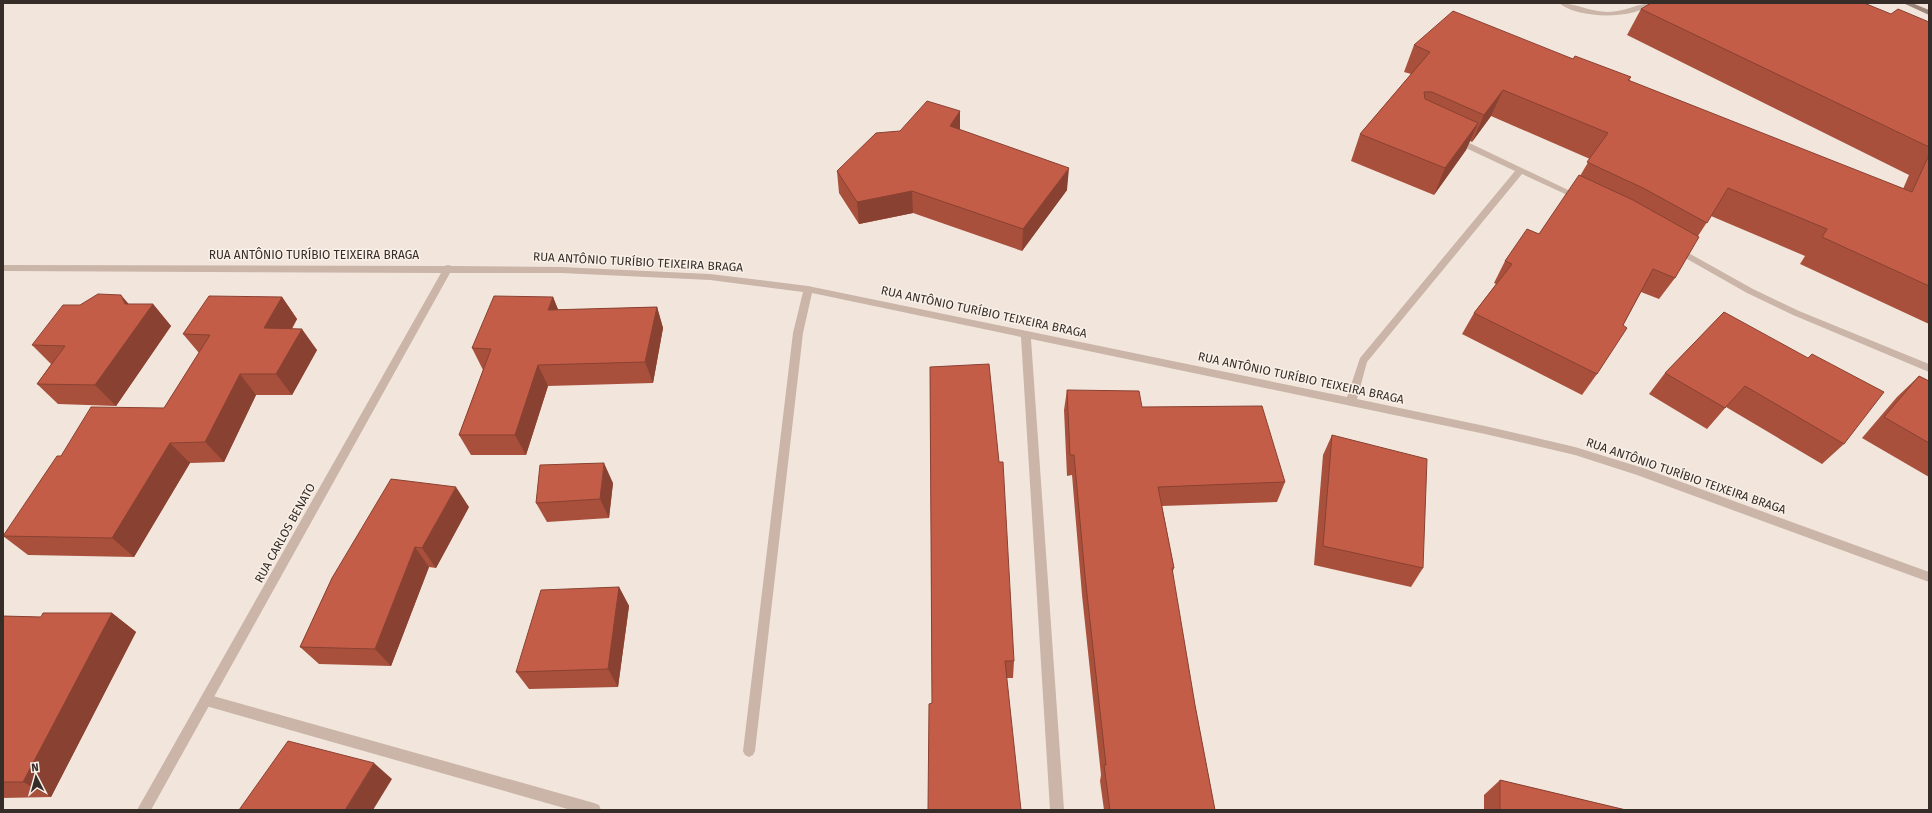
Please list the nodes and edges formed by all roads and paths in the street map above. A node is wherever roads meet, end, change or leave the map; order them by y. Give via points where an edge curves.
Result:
1 (1562, 3) edge
2 (1650, 3) edge
3 (1906, 3) edge
4 (1929, 13) edge
5 (1445, 135) edge
6 (1520, 170) junction
7 (1585, 200) edge
8 (1668, 244) edge
9 (3, 268) edge
10 (448, 268) junction
11 (808, 289) junction
12 (1026, 334) junction
13 (1929, 368) edge
14 (1351, 402) junction
15 (1929, 577) edge
16 (206, 700) junction
17 (749, 751) dead end
18 (144, 810) edge
19 (594, 810) edge
20 (1057, 810) edge

1 - 2 street via 1593,13 1620,14 1639,10
3 - 4 street
5 - 6 street
6 - 7 street
6 - 14 street via 1363,361
8 - 13 street via 1750,291 1796,313
9 - 10 street, RUA ANTÔNIO TURÍBIO TEIXEIRA BRAGA
10 - 11 street, RUA ANTÔNIO TURÍBIO TEIXEIRA BRAGA via 710,276
10 - 16 street, RUA CARLOS BENATO
11 - 12 street, RUA ANTÔNIO TURÍBIO TEIXEIRA BRAGA
11 - 17 street via 798,333
12 - 14 street, RUA ANTÔNIO TURÍBIO TEIXEIRA BRAGA
12 - 20 street
14 - 15 street, RUA ANTÔNIO TURÍBIO TEIXEIRA BRAGA via 1575,451 1707,495
16 - 18 street, RUA CARLOS BENATO
16 - 19 street

